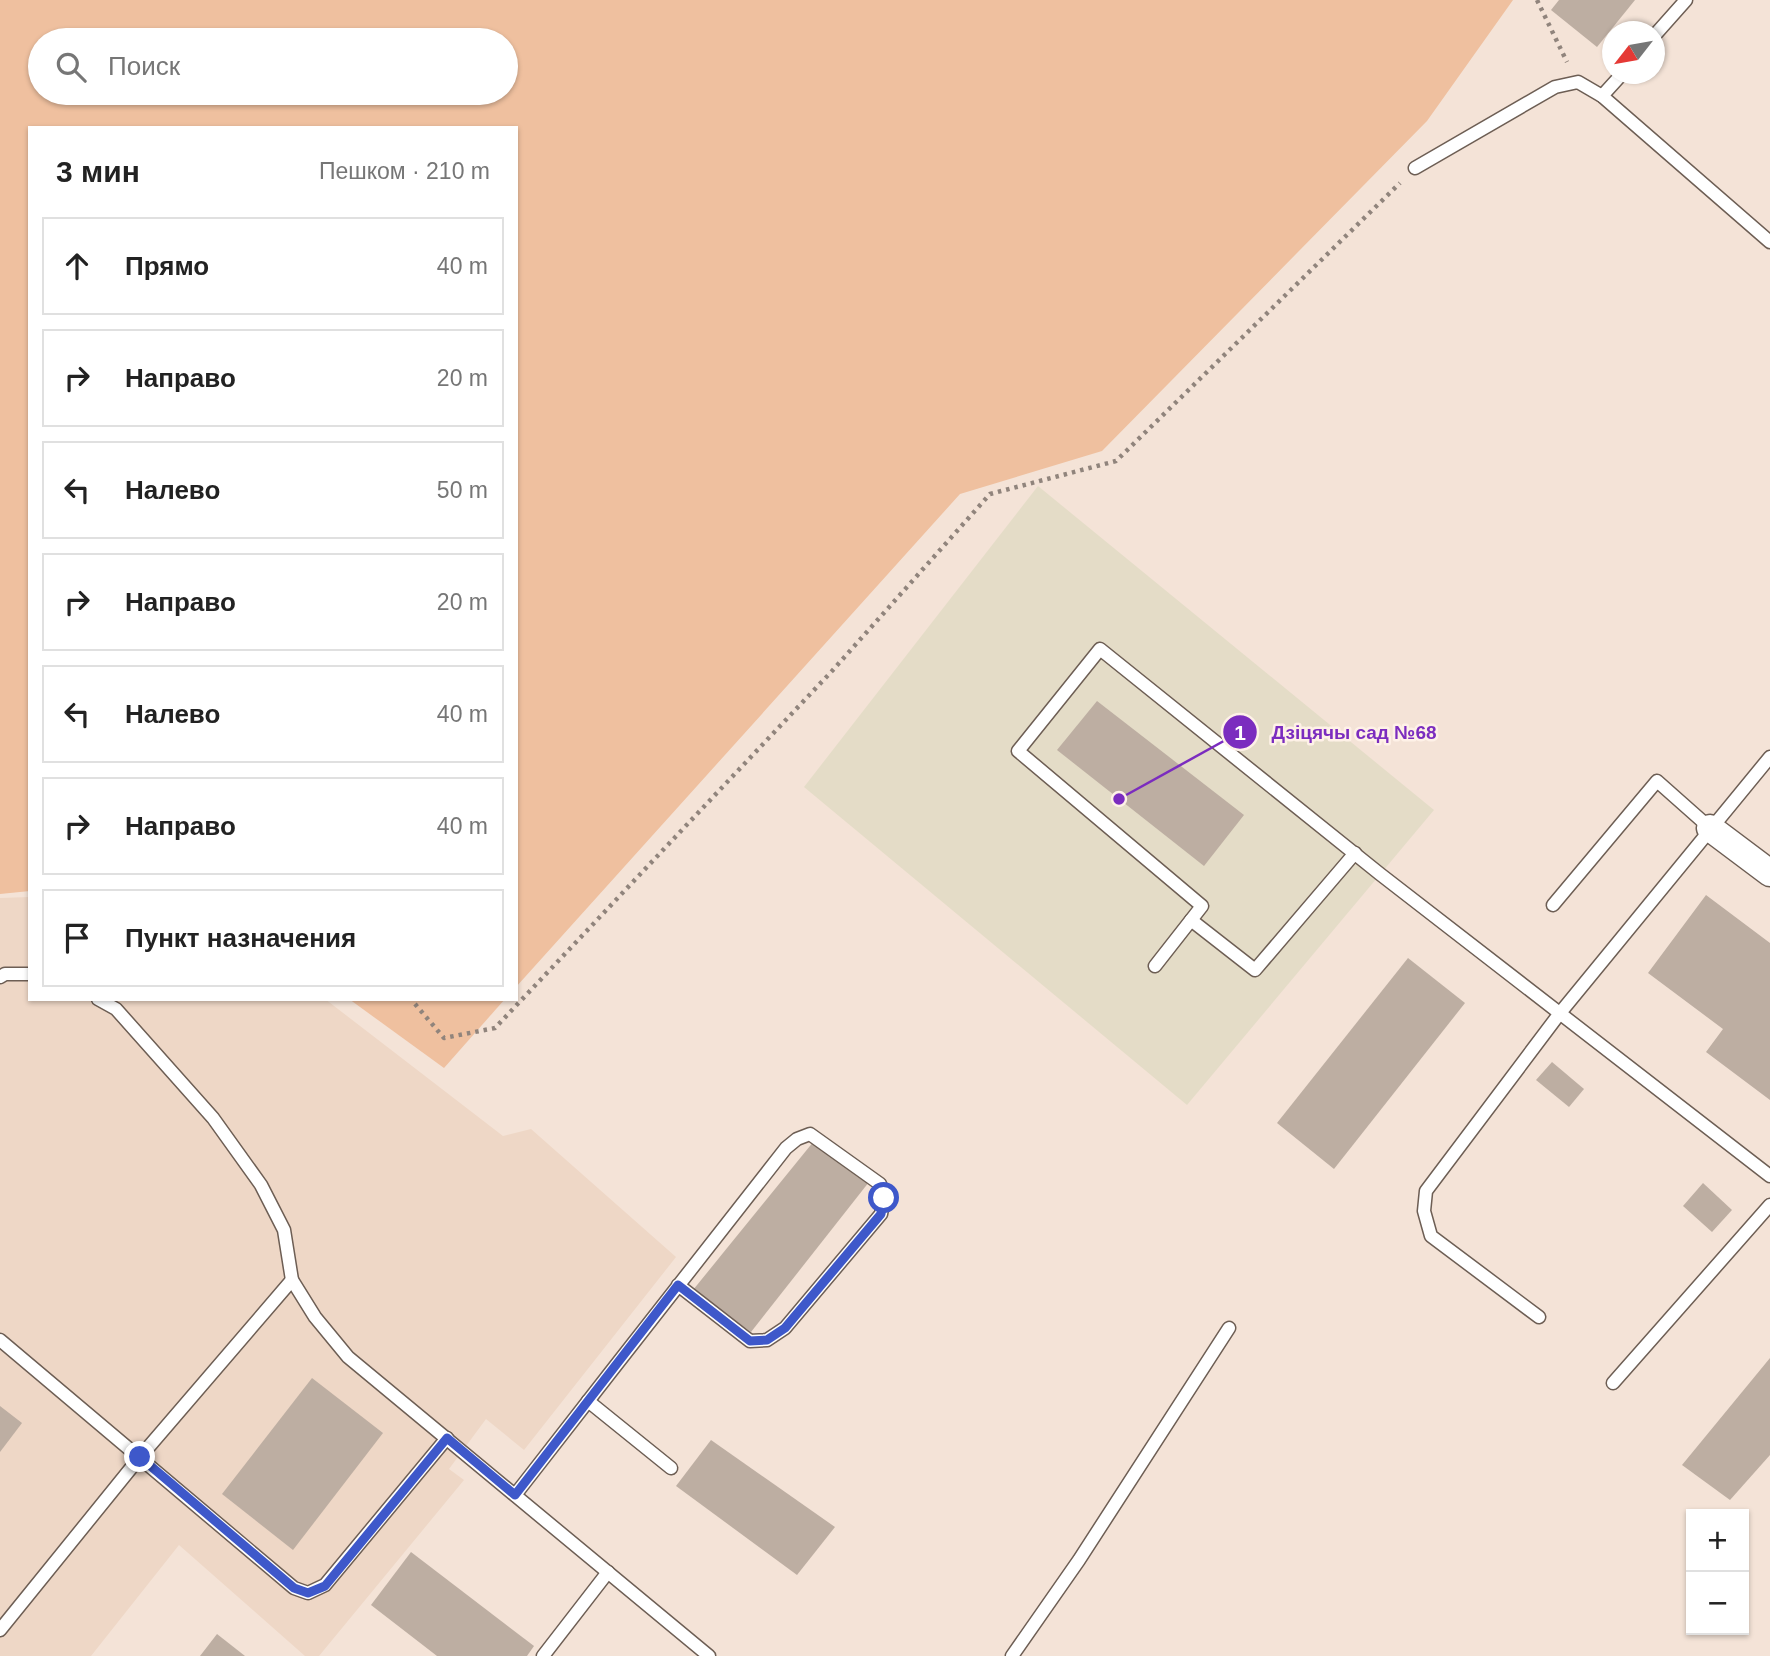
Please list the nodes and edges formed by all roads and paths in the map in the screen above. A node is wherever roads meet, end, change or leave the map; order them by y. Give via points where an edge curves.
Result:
1 (1537, 0) edge
2 (1686, 0) edge
3 (1665, 24) edge
4 (1578, 82) junction
5 (1613, 84) edge
6 (1602, 96) junction
7 (1415, 167) joint
8 (1770, 242) edge
9 (1770, 757) edge
10 (1710, 828) junction
11 (1355, 853) junction
12 (1770, 873) edge
13 (1553, 905) dead end
14 (1191, 920) junction
15 (1154, 966) dead end
16 (28, 974) edge
17 (0, 977) edge
18 (102, 1001) edge
19 (415, 1004) dead end
20 (1560, 1013) junction
21 (1770, 1176) edge
22 (1770, 1205) edge
23 (292, 1280) junction
24 (678, 1285) junction
25 (1539, 1317) dead end
26 (1228, 1328) dead end
27 (0, 1340) edge
28 (1614, 1383) dead end
29 (588, 1401) junction
30 (447, 1438) junction
31 (140, 1457) junction
32 (671, 1468) dead end
33 (515, 1495) junction
34 (608, 1572) junction
35 (0, 1630) edge
36 (543, 1656) edge
37 (709, 1656) edge
38 (1012, 1656) edge

1 - 4 path
2 - 3 lane
4 - 6 lane
4 - 7 lane via 1555,88
5 - 6 lane
6 - 8 lane
7 - 19 path via 1116,461 990,494 832,671 495,1028 444,1038
9 - 10 lane
10 - 12 street
10 - 13 lane via 1657,781
10 - 20 lane
11 - 14 lane via 1255,970
11 - 14 lane via 1100,649 1018,751 1202,906
11 - 20 lane
14 - 15 lane
16 - 17 lane
18 - 23 lane via 116,1009 213,1118 261,1185 284,1230
20 - 21 lane
20 - 25 lane via 1426,1191 1424,1212 1431,1236
22 - 28 lane
23 - 30 lane via 348,1357
23 - 31 lane
24 - 24 lane via 797,1139 810,1134 880,1184 884,1198 881,1214 785,1328 767,1340 750,1341
24 - 29 lane
26 - 38 lane
27 - 31 lane
29 - 32 lane
29 - 33 lane
30 - 31 lane via 325,1586 308,1593 294,1588
30 - 33 lane
31 - 35 lane
33 - 34 lane
34 - 36 lane
34 - 37 lane

